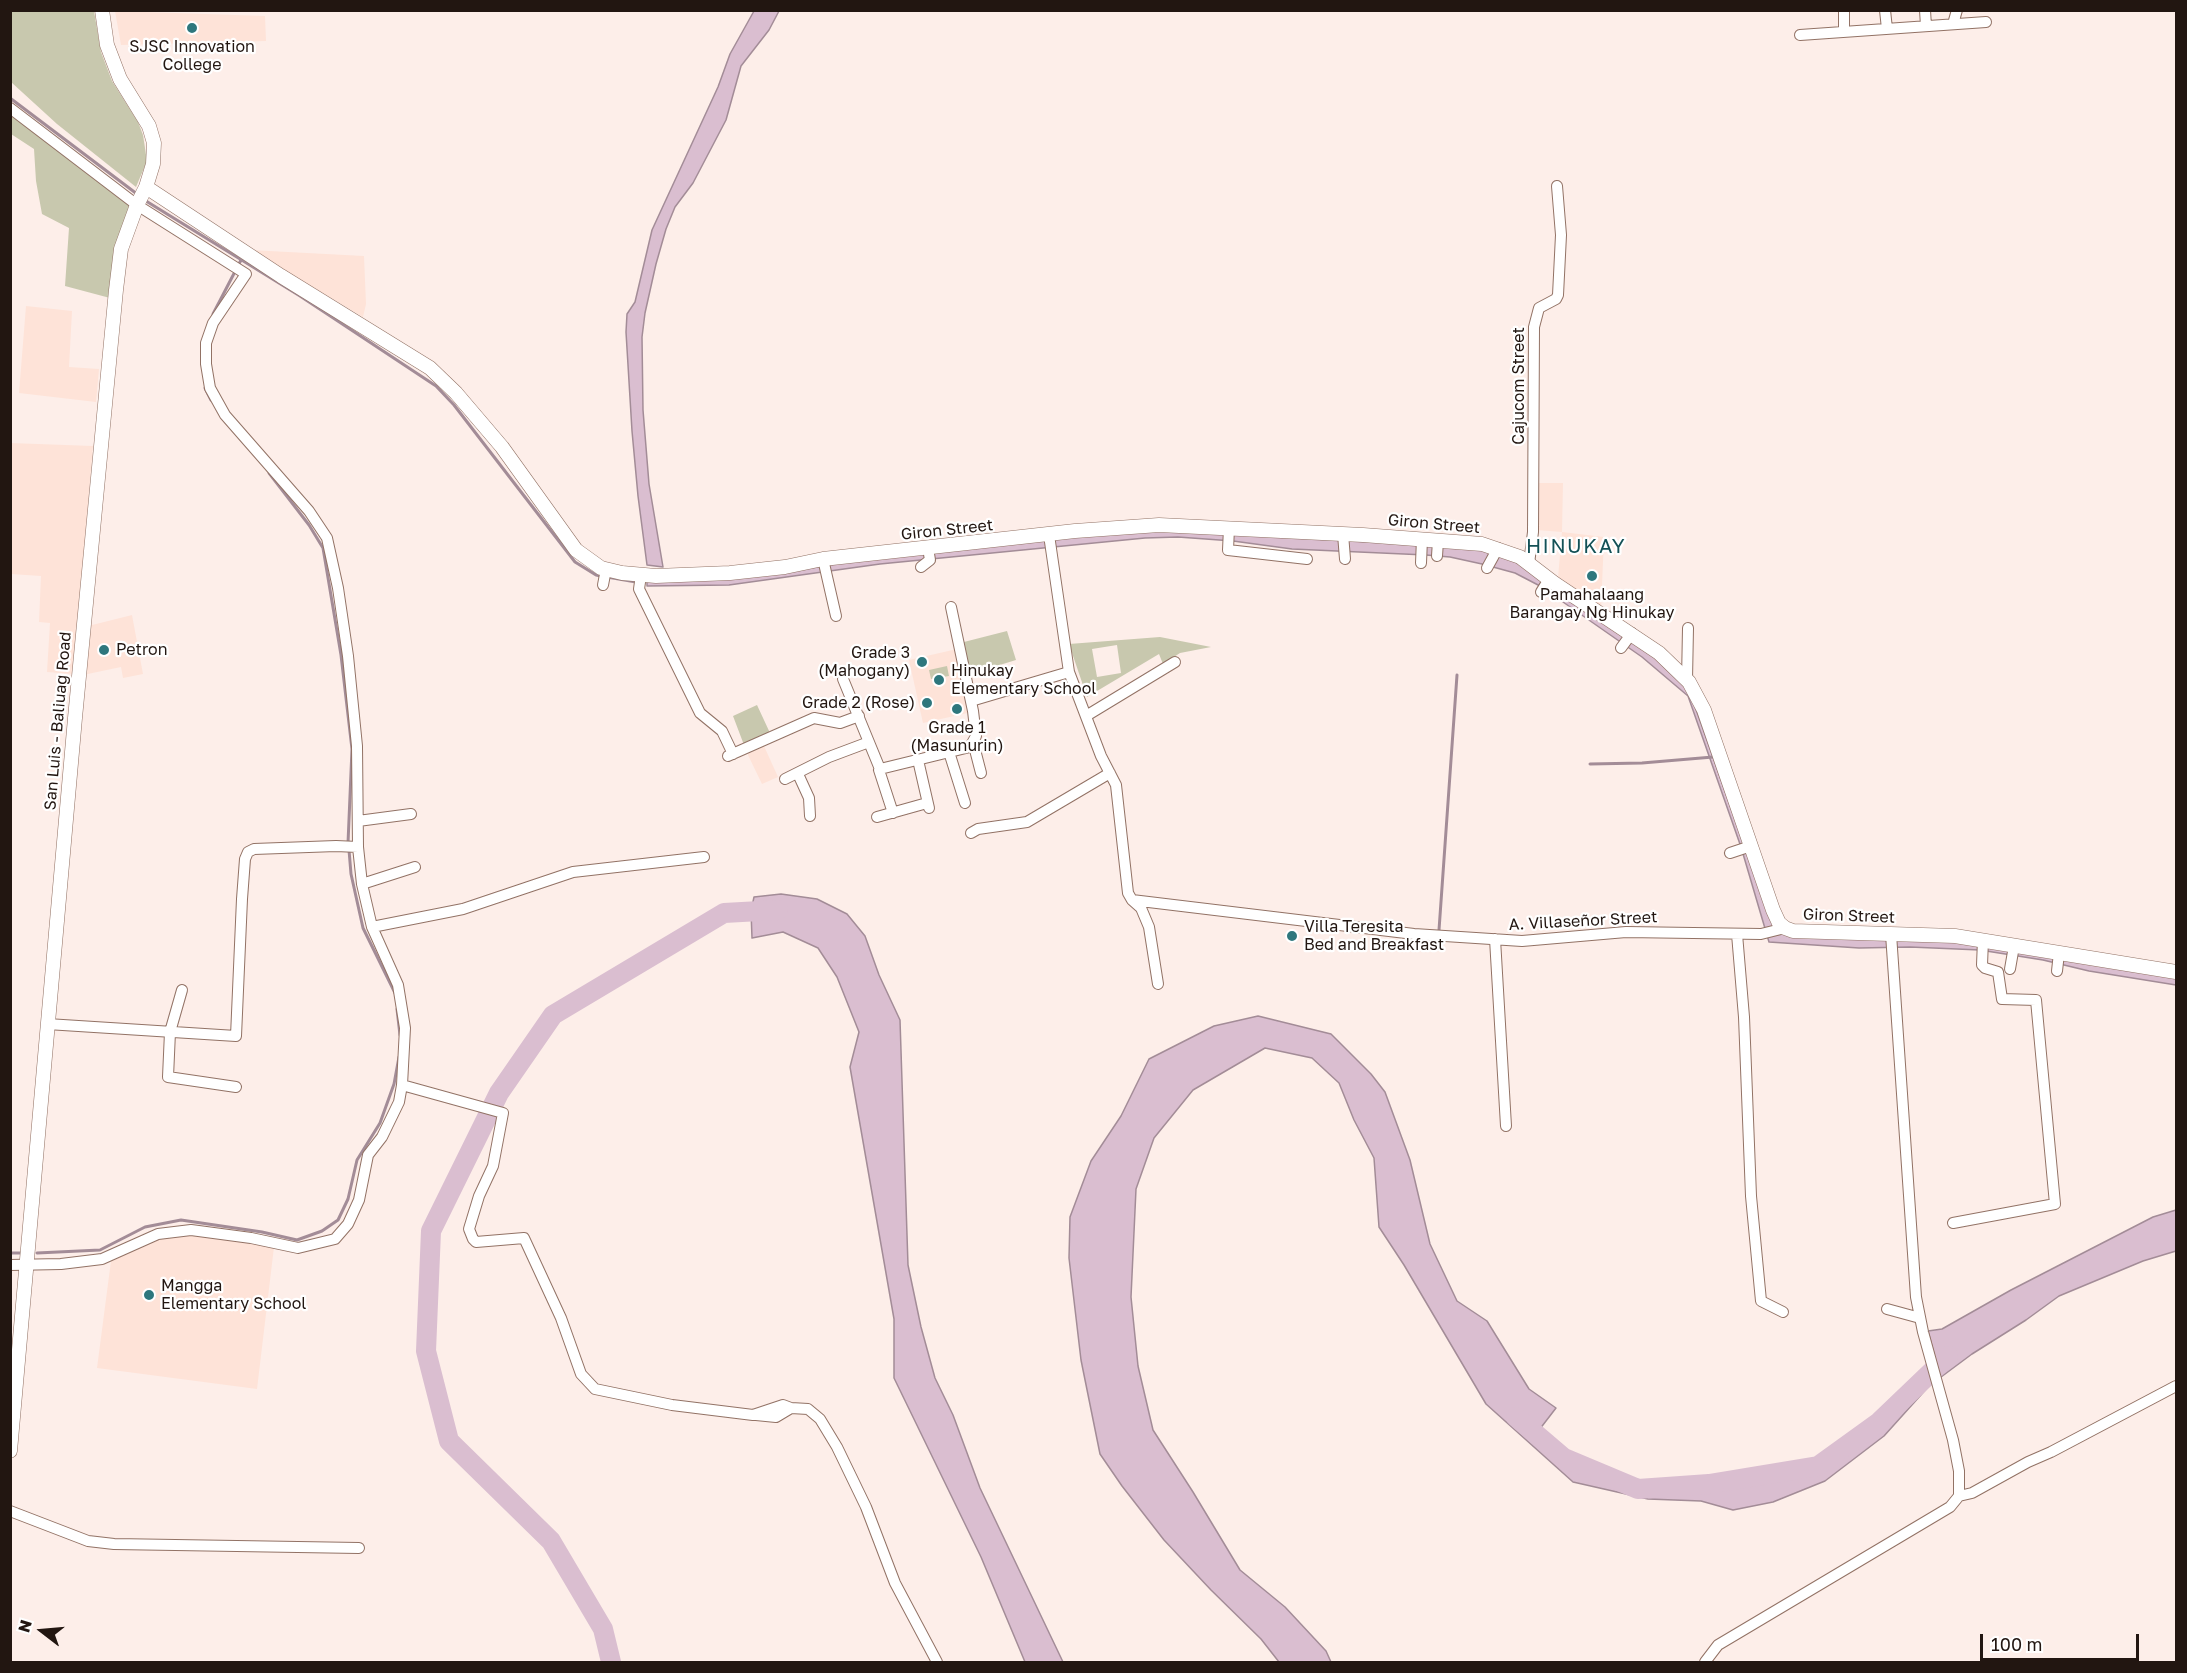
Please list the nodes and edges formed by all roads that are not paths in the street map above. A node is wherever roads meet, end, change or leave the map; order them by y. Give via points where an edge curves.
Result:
1 (102, 10) edge
2 (1844, 10) edge
3 (1886, 10) edge
4 (1925, 10) edge
5 (1957, 10) edge
6 (1986, 22) dead end
7 (1953, 24) junction
8 (1926, 26) junction
9 (1887, 29) junction
10 (1844, 32) junction
11 (1800, 35) dead end
12 (10, 108) edge
13 (1557, 186) dead end
14 (146, 187) junction
15 (137, 205) junction
16 (1229, 534) junction
17 (1344, 536) junction
18 (1050, 541) junction
19 (1497, 550) junction
20 (929, 554) junction
21 (1345, 555) dead end
22 (1307, 559) dead end
23 (1529, 564) junction
24 (823, 567) junction
25 (921, 567) dead end
26 (1487, 568) dead end
27 (606, 569) junction
28 (641, 575) junction
29 (603, 585) dead end
30 (951, 607) dead end
31 (836, 616) dead end
32 (1688, 628) dead end
33 (1631, 635) junction
34 (1621, 648) dead end
35 (1175, 662) dead end
36 (1069, 672) junction
37 (843, 679) dead end
38 (1687, 680) junction
39 (971, 701) junction
40 (859, 716) junction
41 (1086, 716) junction
42 (869, 742) junction
43 (973, 742) junction
44 (949, 752) junction
45 (918, 760) junction
46 (879, 770) dead end
47 (981, 773) dead end
48 (1110, 773) junction
49 (798, 774) junction
50 (785, 779) dead end
51 (965, 803) dead end
52 (893, 813) junction
53 (411, 814) dead end
54 (810, 816) dead end
55 (877, 817) dead end
56 (358, 821) junction
57 (971, 833) dead end
58 (354, 847) junction
59 (1746, 848) junction
60 (1730, 854) dead end
61 (704, 857) dead end
62 (415, 867) dead end
63 (362, 884) junction
64 (1131, 900) junction
65 (372, 927) junction
66 (1779, 929) junction
67 (1737, 934) junction
68 (1496, 939) junction
69 (1891, 940) junction
70 (1983, 945) junction
71 (2014, 948) junction
72 (2059, 955) junction
73 (2010, 969) dead end
74 (2057, 971) dead end
75 (2176, 972) edge
76 (1158, 984) dead end
77 (182, 990) dead end
78 (47, 1024) junction
79 (170, 1032) junction
80 (402, 1085) junction
81 (236, 1087) dead end
82 (1506, 1126) dead end
83 (1953, 1223) dead end
84 (10, 1265) edge
85 (27, 1265) junction
86 (1887, 1309) dead end
87 (1783, 1312) dead end
88 (1920, 1318) junction
89 (2176, 1386) edge
90 (10, 1451) edge
91 (1959, 1496) junction
92 (10, 1511) edge
93 (359, 1548) dead end
94 (937, 1662) edge
95 (1705, 1662) edge

1 - 14 street, San Luis - Baliuag Road via 107,45 120,79 149,126 154,143
2 - 10 street
3 - 9 street
4 - 8 street
5 - 7 street
6 - 7 street
7 - 8 street
8 - 9 street
9 - 10 street
10 - 11 street
12 - 15 street
13 - 23 street, Cajucom Street via 1561,236 1558,295 1539,308 1534,321 1533,532
14 - 15 street, San Luis - Baliuag Road
14 - 27 street via 430,368 502,447 576,550
15 - 56 street via 246,274 213,323 206,343 210,388 225,415 309,511 327,538 348,656 357,746
15 - 78 street, San Luis - Baliuag Road via 121,249 116,290
16 - 17 street, Giron Street
16 - 18 street, Giron Street via 1149,526
16 - 22 street via 1228,550
17 - 19 street, Giron Street via 1421,550 1474,543
17 - 21 street
18 - 20 street, Giron Street
18 - 36 street
19 - 23 street, Giron Street
19 - 26 street
20 - 24 street, Giron Street
20 - 25 street
23 - 33 street, Giron Street via 1546,585
24 - 28 street, Giron Street
24 - 31 street
27 - 28 street, Giron Street
27 - 29 street
28 - 40 street via 639,589 700,713 722,731 730,755 814,718 840,723
30 - 39 street
32 - 38 street
33 - 34 street
33 - 38 street, Giron Street via 1659,653
35 - 41 street
36 - 39 street
36 - 41 street
37 - 40 street
38 - 59 street, Giron Street via 1711,727
39 - 43 street via 976,736
40 - 42 street
41 - 48 street
42 - 45 street via 880,769
42 - 49 street
43 - 44 street via 970,747
43 - 47 street
44 - 45 street
44 - 51 street
45 - 52 street via 928,805
46 - 52 street
48 - 57 street via 1027,822
48 - 64 street via 1116,785
49 - 50 street
49 - 54 street via 809,798
52 - 55 street
53 - 56 street
56 - 58 street
58 - 63 street
58 - 79 street via 248,852 236,1036
59 - 60 street
59 - 66 street, Giron Street
61 - 65 street via 573,872 463,909
62 - 63 street
63 - 65 street
64 - 68 street, A. Villaseñor Street via 1414,934
64 - 76 street via 1141,908 1149,927
65 - 80 street via 398,985 405,1028
66 - 67 street, A. Villaseñor Street
66 - 69 street, Giron Street
67 - 68 street, A. Villaseñor Street via 1626,932 1522,941
67 - 87 street via 1751,1196 1761,1301
68 - 82 street
69 - 70 street, Giron Street via 1955,936
69 - 88 street
70 - 71 street, Giron Street
70 - 83 street via 1982,965 1998,972 2002,999 2036,1000 2055,1204
71 - 72 street, Giron Street
71 - 73 street
72 - 74 street
72 - 75 street, Giron Street
77 - 79 street
78 - 79 street
78 - 85 street, San Luis - Baliuag Road
79 - 81 street via 168,1077
80 - 85 street via 399,1102 368,1155 359,1200 348,1224 335,1239 298,1248 191,1230 158,1234 102,1259
80 - 94 street via 503,1113 493,1166 469,1229 476,1242 524,1238 561,1318 581,1374 595,1389 672,1405 753,1415 783,1405 807,1409 820,1419 866,1507 895,1583
84 - 85 street
85 - 90 street, San Luis - Baliuag Road
86 - 88 street
88 - 91 street via 1953,1440
89 - 91 street via 1972,1493
91 - 95 street via 1950,1507 1718,1645
92 - 93 street via 88,1541 114,1544

